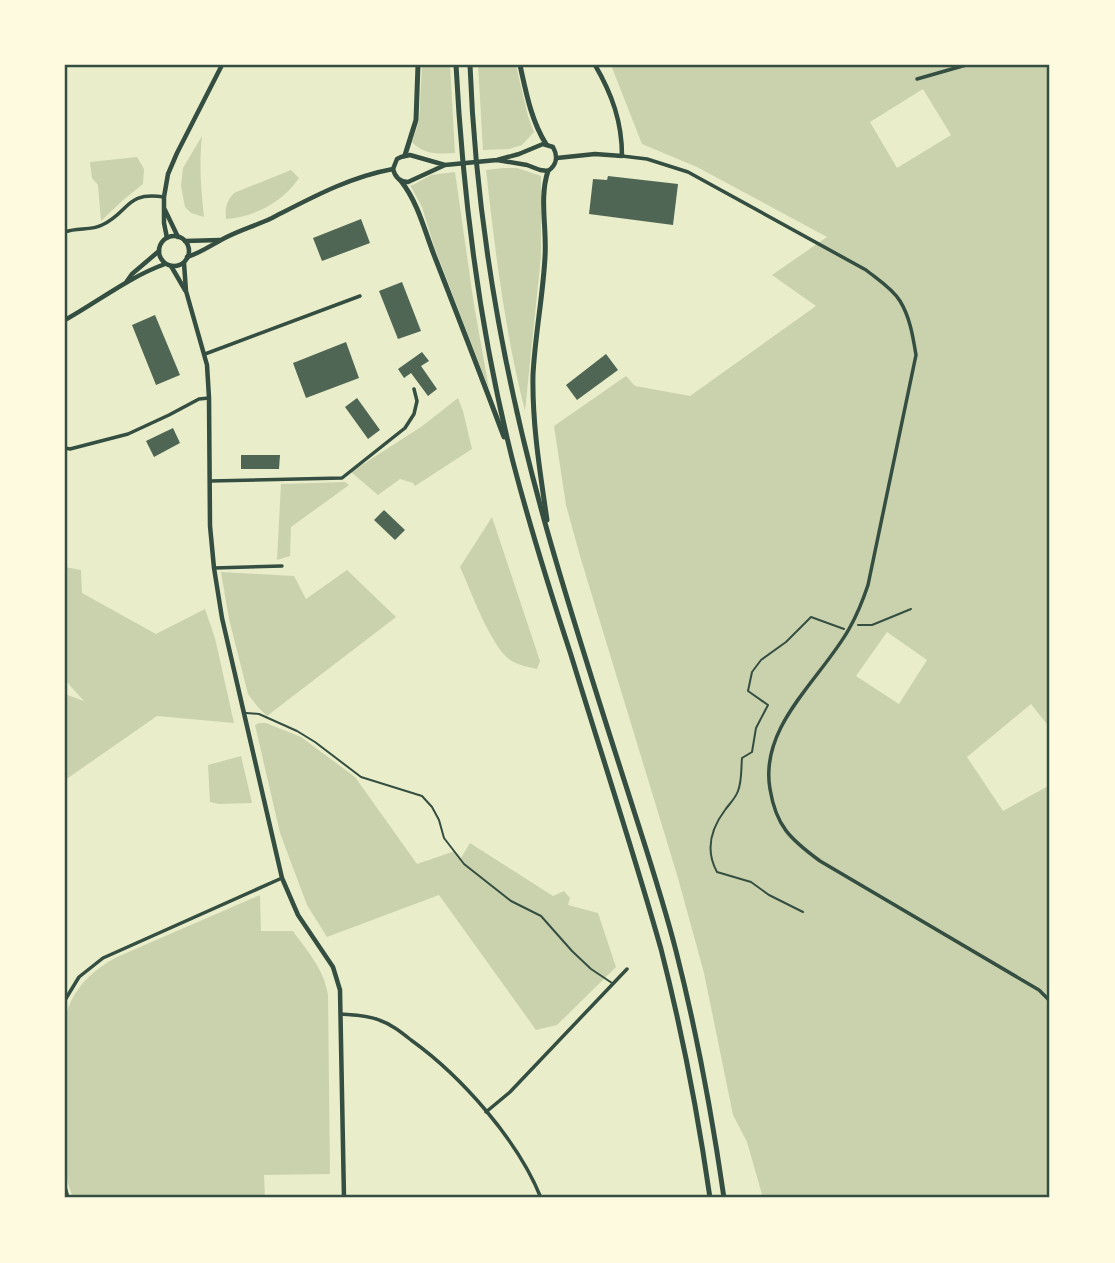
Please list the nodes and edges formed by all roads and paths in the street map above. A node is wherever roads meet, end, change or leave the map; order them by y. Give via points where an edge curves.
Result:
1 (222, 65) edge
2 (418, 65) edge
3 (456, 65) edge
4 (470, 65) edge
5 (520, 65) edge
6 (596, 65) edge
7 (966, 65) edge
8 (917, 79) dead end
9 (546, 144) junction
10 (405, 155) junction
11 (622, 156) junction
12 (557, 158) junction
13 (497, 160) junction
14 (445, 165) junction
15 (393, 169) junction
16 (548, 171) junction
17 (401, 181) junction
18 (164, 197) junction
19 (164, 209) junction
20 (65, 232) edge
21 (178, 237) junction
22 (167, 238) junction
23 (221, 240) junction
24 (185, 241) junction
25 (159, 251) junction
26 (186, 260) junction
27 (168, 265) junction
28 (127, 281) junction
29 (186, 291) junction
30 (360, 296) dead end
31 (65, 320) edge
32 (205, 354) junction
33 (414, 389) dead end
34 (209, 398) junction
35 (65, 448) edge
36 (513, 463) junction
37 (210, 481) junction
38 (550, 540) junction
39 (282, 566) dead end
40 (214, 568) junction
41 (911, 609) dead end
42 (848, 630) junction
43 (244, 713) junction
44 (282, 878) junction
45 (803, 912) dead end
46 (627, 970) dead end
47 (613, 984) junction
48 (65, 1000) edge
49 (1050, 1001) edge
50 (341, 1014) junction
51 (486, 1112) junction
52 (65, 1187) edge
53 (68, 1198) edge
54 (344, 1198) edge
55 (541, 1198) edge
56 (710, 1198) edge
57 (724, 1198) edge

1 - 18 street via 177,153
2 - 10 highway via 416,120
3 - 36 highway via 463,174 479,297
4 - 38 highway via 490,280 514,402
5 - 9 highway via 532,115
6 - 11 street via 615,106
7 - 8 street
9 - 12 street via 553,147
9 - 13 street
10 - 14 street
10 - 15 street
11 - 12 street
11 - 42 street via 688,172 866,270 900,300 916,355 873,564
12 - 16 street
13 - 14 street
13 - 16 street
14 - 17 street
15 - 17 street
15 - 23 street via 340,184
16 - 38 highway via 533,378
17 - 36 highway via 416,205
18 - 19 street
18 - 20 street via 139,197 102,226
19 - 21 street
19 - 22 street
21 - 22 street
21 - 24 street
22 - 25 street
23 - 24 street
23 - 26 street
24 - 26 street via 189,249
25 - 27 street
25 - 28 street
26 - 27 street
26 - 29 street
27 - 28 street
27 - 29 street
28 - 31 street
29 - 32 street
30 - 32 street
32 - 34 street
33 - 37 street via 414,414 405,428 342,478
34 - 35 street via 128,434
34 - 37 street
36 - 56 highway via 661,948
37 - 40 street
38 - 57 highway via 676,949 705,1076
39 - 40 street
40 - 43 street
41 - 42 path
42 - 45 path via 811,617 752,672 748,691 768,705 756,729 752,752 742,758 740,787 709,841 717,872 751,882
42 - 49 street via 782,724 771,749 768,775 781,825 820,861 1040,990
43 - 44 street
43 - 47 lane via 259,714 298,731 361,778 422,796 464,864 511,901 541,916 591,969
44 - 48 street via 103,958 79,977
44 - 50 street via 298,915 333,967
46 - 47 street
47 - 51 street
50 - 51 street via 370,1017 396,1028 440,1062
50 - 54 street
51 - 55 street
52 - 53 street

